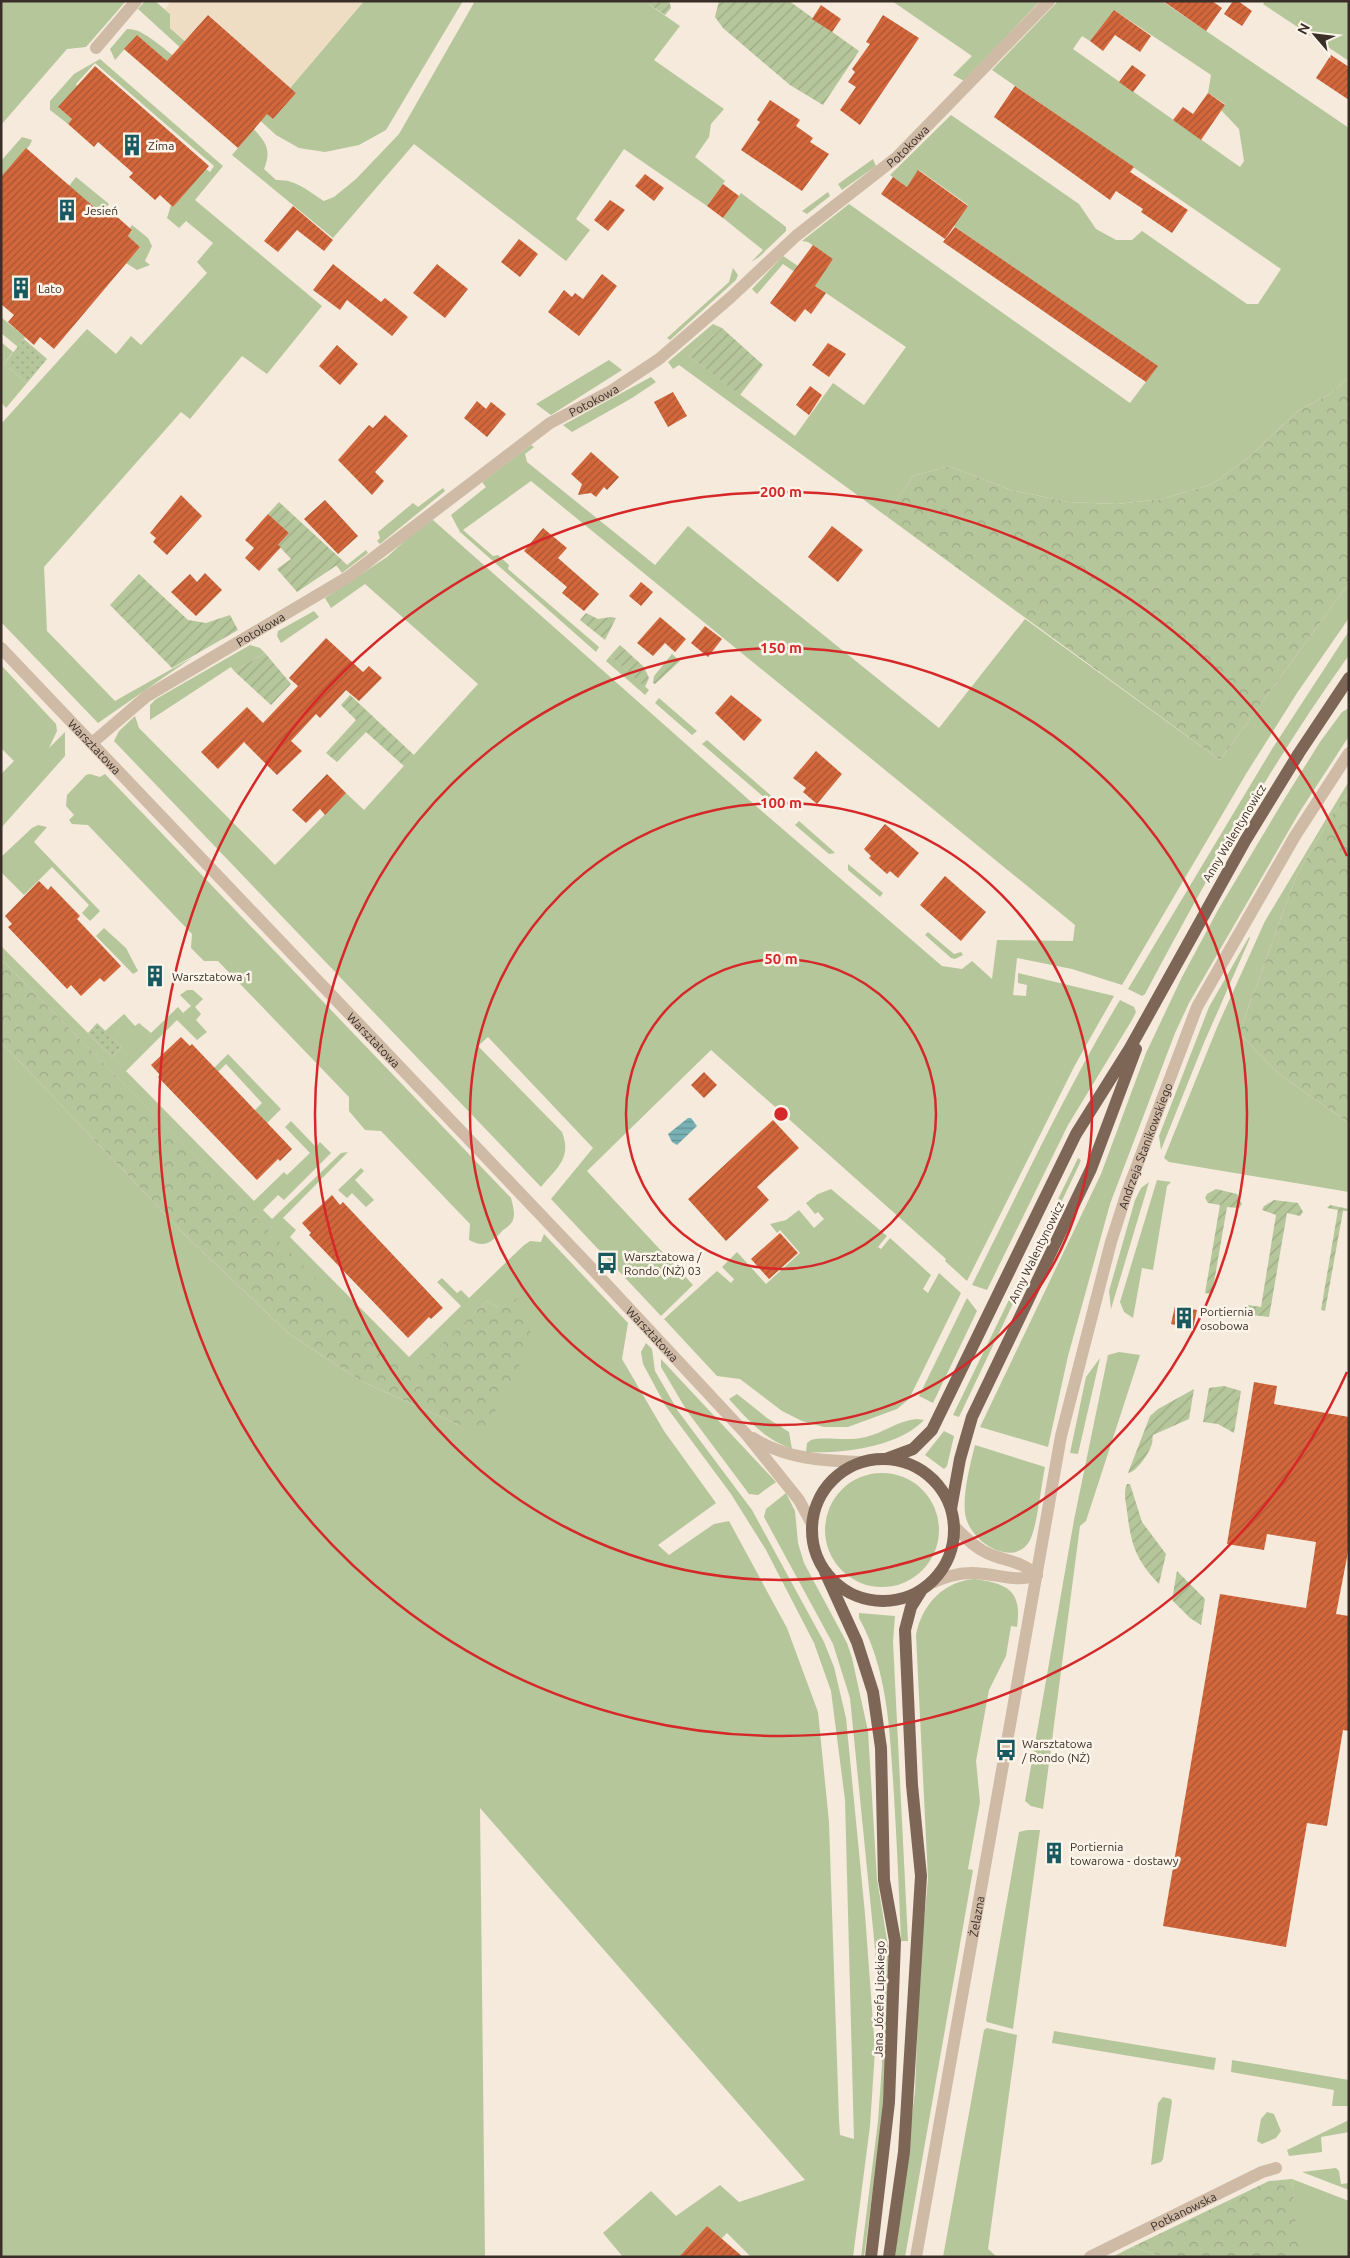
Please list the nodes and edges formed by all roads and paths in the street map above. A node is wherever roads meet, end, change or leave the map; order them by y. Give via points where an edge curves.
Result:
1 (136, 1) edge
2 (1049, 1) edge
3 (96, 48) dead end
4 (1, 648) edge
5 (1349, 678) edge
6 (92, 743) junction
7 (1349, 752) edge
8 (1153, 1008) junction
9 (746, 1434) junction
10 (886, 1459) junction
11 (862, 1462) junction
12 (951, 1509) junction
13 (812, 1524) junction
14 (954, 1526) junction
15 (825, 1572) junction
16 (1037, 1575) junction
17 (926, 1587) junction
18 (1276, 2168) dead end
19 (871, 2257) edge
20 (889, 2257) edge
21 (916, 2257) edge
22 (1090, 2257) edge

1 - 3 street
2 - 6 street, Potokowa via 897,158 796,236 659,359 611,391 550,423 366,565 147,696
4 - 6 street, Warsztatowa
5 - 8 main road, Anny Walentynowicz via 1244,841
6 - 9 street, Warsztatowa
7 - 16 street, Andrzeja Stanikowskiego via 1212,979 1181,1046 1127,1192 1087,1332 1061,1436
8 - 10 main road, Anny Walentynowicz via 1065,1156 936,1424 913,1449
8 - 12 main road, Anny Walentynowicz via 1091,1169 972,1418
9 - 11 street, Warsztatowa via 768,1447 798,1457
9 - 13 street, Warsztatowa via 799,1500
10 - 11 main road
10 - 12 main road via 914,1466 930,1476 943,1491
11 - 13 main road via 831,1482 820,1497
12 - 14 main road
13 - 15 main road via 813,1546
14 - 16 street via 988,1554 1026,1566
14 - 17 main road via 949,1557
15 - 17 main road via 842,1589 863,1599 893,1601
15 - 19 main road, Jana Józefa Lipskiego via 857,1642 873,1692 881,1748 884,1880 895,1941 890,2102
16 - 17 street via 1014,1579 970,1572
16 - 21 street, Żelazna
17 - 20 main road via 911,1607 905,1630 912,1784 921,1876 904,2152
18 - 22 street, Potkanowska

